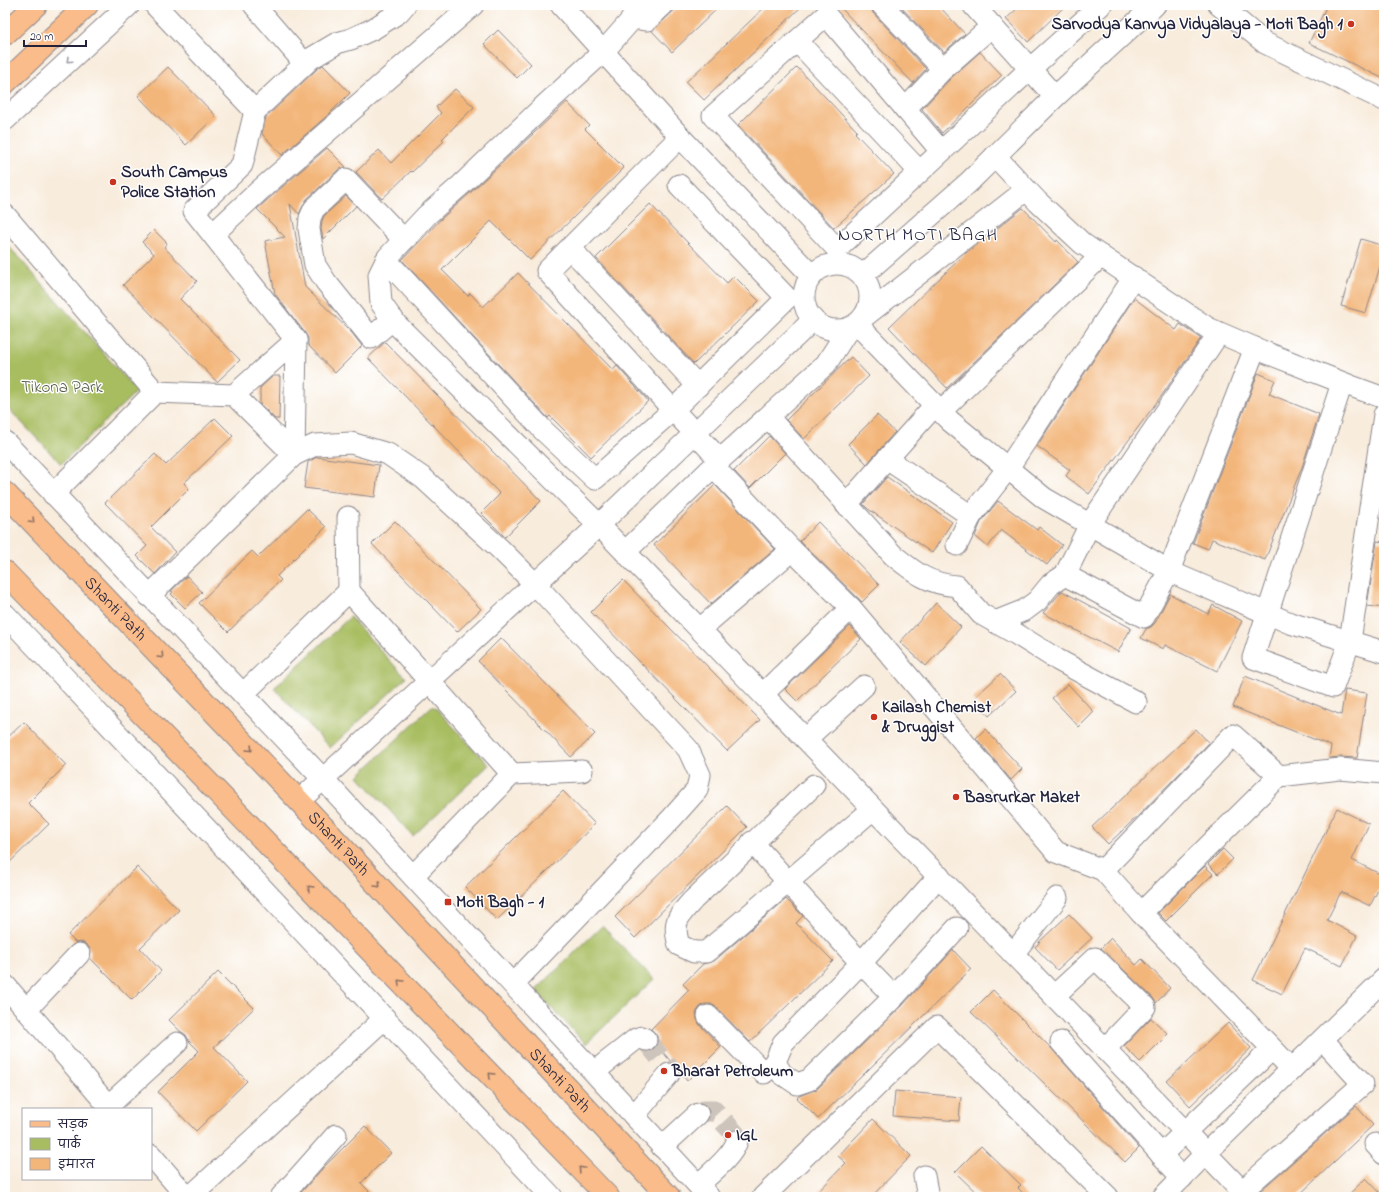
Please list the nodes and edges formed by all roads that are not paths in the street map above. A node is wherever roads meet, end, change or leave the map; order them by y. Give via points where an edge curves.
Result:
1 (36, 5) edge
2 (88, 5) edge
3 (129, 5) edge
4 (155, 5) edge
5 (254, 5) edge
6 (473, 5) edge
7 (561, 5) edge
8 (663, 5) edge
9 (882, 5) edge
10 (973, 5) edge
11 (1101, 5) edge
12 (1155, 5) edge
13 (1218, 5) edge
14 (398, 8) edge
15 (823, 10) edge
16 (633, 11) edge
17 (992, 26) junction
18 (5, 34) edge
19 (797, 41) junction
20 (603, 52) junction
21 (306, 64) junction
22 (943, 69) junction
23 (1030, 69) junction
24 (5, 83) edge
25 (1055, 97) junction
26 (1384, 100) edge
27 (905, 109) junction
28 (255, 111) junction
29 (6, 117) edge
30 (680, 137) junction
31 (941, 151) junction
32 (995, 156) junction
33 (919, 171) junction
34 (679, 185) dead end
35 (1026, 190) junction
36 (5, 215) edge
37 (213, 234) junction
38 (404, 240) junction
39 (570, 248) junction
40 (1102, 256) junction
41 (386, 260) junction
42 (863, 275) junction
43 (812, 276) junction
44 (1134, 277) junction
45 (393, 319) junction
46 (814, 320) junction
47 (857, 323) junction
48 (1220, 332) junction
49 (296, 340) junction
50 (1255, 348) junction
51 (1342, 383) junction
52 (698, 386) junction
53 (155, 392) junction
54 (234, 395) junction
55 (1384, 398) edge
56 (938, 408) junction
57 (673, 410) junction
58 (1384, 415) edge
59 (768, 417) junction
60 (695, 434) junction
61 (5, 442) edge
62 (294, 455) junction
63 (887, 459) junction
64 (717, 464) junction
65 (1008, 468) junction
66 (5, 493) edge
67 (53, 494) junction
68 (846, 505) junction
69 (971, 516) junction
70 (348, 518) dead end
71 (1090, 524) junction
72 (599, 525) junction
73 (957, 545) dead end
74 (792, 550) junction
75 (625, 552) junction
76 (1169, 571) junction
77 (5, 572) edge
78 (1065, 574) junction
79 (534, 584) junction
80 (349, 591) junction
81 (149, 596) junction
82 (851, 608) junction
83 (5, 614) edge
84 (1268, 614) junction
85 (995, 622) junction
86 (700, 629) junction
87 (1350, 641) junction
88 (1384, 652) edge
89 (429, 681) junction
90 (864, 686) dead end
91 (243, 694) junction
92 (763, 694) junction
93 (1136, 702) dead end
94 (806, 739) junction
95 (582, 771) dead end
96 (1384, 773) edge
97 (512, 774) junction
98 (1279, 776) junction
99 (323, 779) junction
100 (814, 785) dead end
101 (299, 801) junction
102 (874, 809) junction
103 (752, 842) junction
104 (1103, 870) junction
105 (413, 876) junction
106 (939, 876) junction
107 (788, 881) junction
108 (1057, 898) dead end
109 (1141, 913) junction
110 (956, 928) dead end
111 (79, 954) dead end
112 (1013, 954) junction
113 (861, 963) junction
114 (1384, 979) edge
115 (513, 984) junction
116 (5, 985) edge
117 (1054, 996) junction
118 (894, 997) junction
119 (26, 1010) junction
120 (708, 1016) dead end
121 (385, 1018) junction
122 (646, 1040) dead end
123 (1323, 1040) junction
124 (1061, 1042) dead end
125 (177, 1043) dead end
126 (1272, 1048) junction
127 (1106, 1049) junction
128 (775, 1062) junction
129 (1292, 1069) junction
130 (594, 1072) junction
131 (669, 1074) dead end
132 (110, 1107) edge
133 (698, 1114) tunnel mouth
134 (634, 1116) junction
135 (1185, 1131) junction
136 (336, 1135) dead end
137 (737, 1141) dead end
138 (662, 1147) junction
139 (1206, 1153) junction
140 (1161, 1154) junction
141 (152, 1156) edge
142 (924, 1176) dead end
143 (1182, 1178) junction
144 (703, 1191) edge
145 (1245, 1194) edge
146 (189, 1197) edge
147 (281, 1197) edge
148 (552, 1197) edge
149 (608, 1197) edge
150 (669, 1197) edge
151 (763, 1197) edge
152 (928, 1197) edge
153 (1108, 1197) edge
154 (1163, 1197) edge

1 - 18 main road
2 - 24 main road
3 -> 29 street
4 - 28 street
5 - 21 street
6 - 37 street
7 - 20 street
8 - 16 street via 647,20
9 - 22 street
10 - 17 street
11 - 23 street
12 - 25 street
13 - 26 street via 1265,43
14 - 21 street via 373,29 337,43
15 - 19 street
15 - 27 street
16 - 20 street
17 - 22 street
17 - 23 street
19 - 33 street
19 - 33 street via 713,116 837,249
20 - 30 street
20 - 38 street via 427,215
21 - 28 street
22 - 27 street
23 - 25 street
23 - 31 street
25 - 32 street
27 - 31 street
28 - 37 street via 242,165 194,211
30 - 39 street
30 - 43 street
31 - 33 street
32 - 35 street
32 - 42 street
34 - 52 street via 787,298
35 - 40 street via 1083,244
35 - 47 street
36 - 53 street
37 - 49 street
38 - 41 street
38 - 45 street via 346,179 314,209 310,218 309,229 315,265 371,338
39 - 52 street
39 - 57 street via 547,270
40 - 44 street
40 - 56 street
41 - 45 street via 379,275 381,303
41 - 57 street via 544,431 595,479
42 - 43 street via 851,267 837,264 823,267
42 - 47 street via 871,295 869,306
43 - 46 street via 804,293 808,312
44 - 48 street via 1208,328
44 - 65 street
45 - 72 street
46 - 47 street via 830,330 839,330
46 - 60 street
47 - 56 street
47 - 59 street via 826,364
48 - 50 street
48 - 71 street
49 - 54 street
49 - 62 street
50 - 51 street
50 - 76 street
51 - 55 street
51 - 84 street
52 - 57 street
53 - 54 street
53 - 67 street
54 - 62 street
56 - 63 street
56 - 65 street
57 - 60 street
58 - 87 street
59 - 64 street
59 - 68 street
60 - 64 street
60 - 72 street
61 - 67 street
62 - 79 street via 315,445 351,443 388,454 422,478 500,549
62 - 81 street
63 - 68 street
63 - 69 street
64 - 74 street
64 - 75 street
65 - 69 street
65 - 71 street via 1044,498
66 -> 101 main road, Shanti Path
67 - 81 street
68 - 85 street via 893,555 917,574 942,585 957,586 981,614
69 - 73 street
70 - 80 street
71 - 76 street
71 - 78 street
72 - 75 street
72 - 79 street
74 - 82 street
74 - 86 street
75 - 86 street
76 - 78 street via 1144,617
76 - 84 street
149 -> 77 main road
78 - 85 street via 1025,610
79 - 89 street
79 - 115 street via 688,749 700,775 697,790 672,818
80 - 89 street
80 - 91 street
81 - 91 street
82 - 92 street
82 - 104 street via 1056,852
83 - 121 street
84 - 87 street
84 - 87 street via 1253,658 1333,687
85 - 93 street
86 - 92 street
87 - 88 street
89 - 97 street
89 - 99 street
90 - 94 street
91 - 99 street
92 - 94 street
94 - 102 street
95 - 97 street
96 - 98 street via 1340,770
97 - 105 street
98 - 104 street via 1233,735
98 - 109 street
99 - 101 street
99 - 105 street
100 - 103 street
101 -> 150 main road, Shanti Path
102 - 106 street
102 - 107 street
103 - 107 street
103 - 107 street via 679,916 675,931 679,945 694,952 706,952
104 - 109 street
105 - 115 street
106 - 112 street
106 - 113 street
107 - 113 street
108 - 112 street
109 - 126 street
110 - 118 street
111 - 119 street
112 - 117 street
113 - 118 street
113 - 128 street via 783,1042
114 - 123 street
115 - 130 street
116 - 119 street
117 - 127 street
117 - 127 street via 1095,958 1145,1008
118 - 128 street via 809,1080 797,1084 782,1074
119 - 132 street
120 - 128 street via 764,1073
121 - 146 street
121 - 148 street
122 - 130 street via 642,1037 636,1039
123 - 129 street
123 - 145 street via 1363,1084
124 - 140 street
125 - 132 street
126 - 129 street
126 - 135 street
127 - 135 street
129 - 139 street
130 - 134 street
131 - 134 street
133 - 138 street
134 - 138 street
135 - 139 street
135 - 140 street
136 - 147 street
137 - 144 street
138 - 144 street
139 - 143 street
139 - 145 street
140 - 143 street
141 - 146 street
142 - 152 street
143 - 154 street
151 - 153 street via 937,1027

